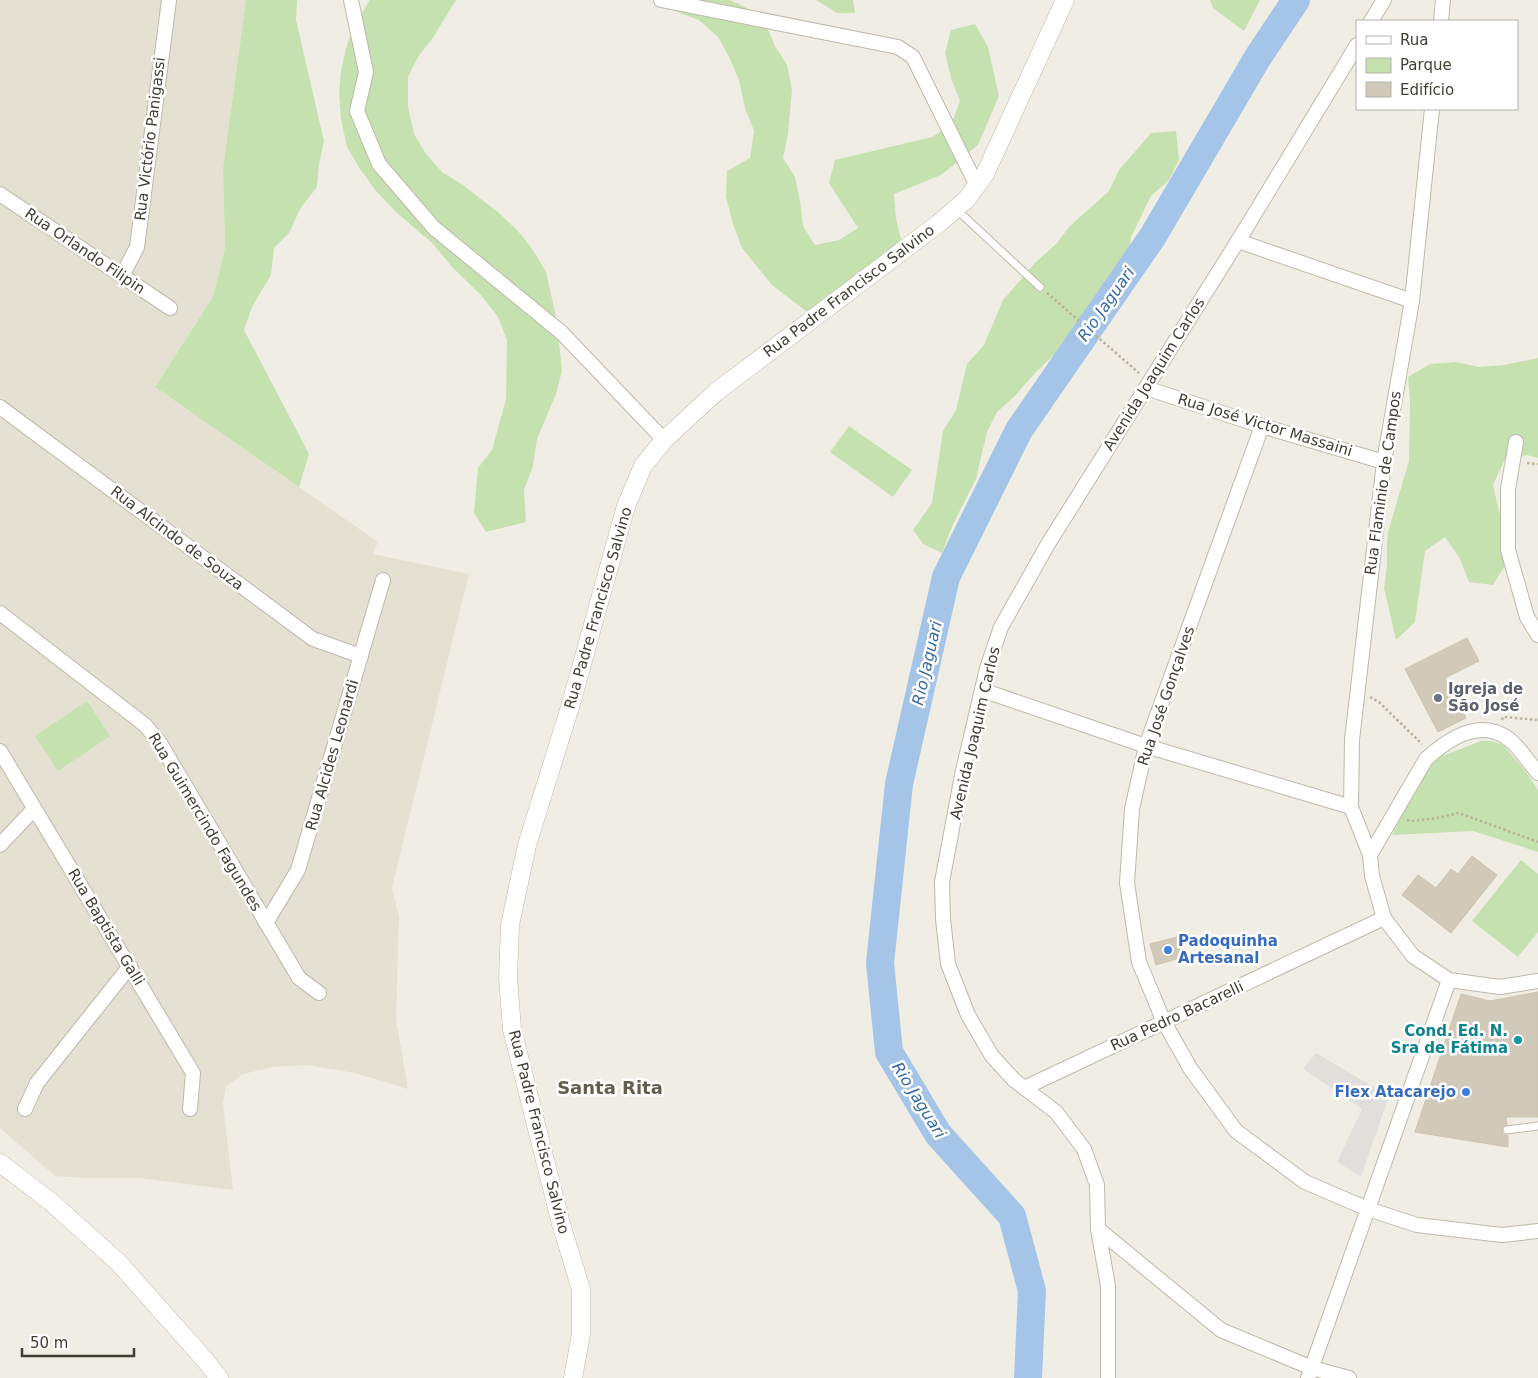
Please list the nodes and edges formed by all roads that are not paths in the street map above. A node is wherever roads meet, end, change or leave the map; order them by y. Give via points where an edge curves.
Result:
1 (168, 0) edge
2 (351, 0) edge
3 (660, 0) edge
4 (1065, 0) edge
5 (1384, 0) edge
6 (1443, 0) edge
7 (1372, 20) edge
8 (1441, 20) edge
9 (1356, 48) edge
10 (1432, 110) edge
11 (977, 186) junction
12 (0, 194) edge
13 (956, 209) junction
14 (1238, 241) junction
15 (122, 276) junction
16 (1040, 287) road end
17 (1412, 301) junction
18 (170, 308) dead end
19 (1148, 385) junction
20 (0, 407) edge
21 (1262, 426) junction
22 (664, 440) junction
23 (1516, 442) dead end
24 (1384, 462) junction
25 (383, 580) dead end
26 (0, 613) edge
27 (1538, 636) edge
28 (361, 656) junction
29 (982, 690) junction
30 (1146, 746) junction
31 (0, 751) edge
32 (1538, 773) edge
33 (1351, 807) junction
34 (34, 809) junction
35 (0, 845) edge
36 (1370, 856) junction
37 (1384, 918) junction
38 (266, 923) junction
39 (130, 966) junction
40 (1449, 980) junction
41 (1538, 981) edge
42 (319, 993) dead end
43 (1164, 1022) junction
44 (1024, 1088) junction
45 (25, 1109) dead end
46 (190, 1109) dead end
47 (1538, 1126) edge
48 (1507, 1130) dead end
49 (0, 1163) edge
50 (1368, 1209) junction
51 (1098, 1229) junction
52 (1538, 1231) edge
53 (1310, 1373) edge
54 (219, 1378) edge
55 (573, 1378) edge
56 (1108, 1378) edge
57 (1349, 1378) edge

1 - 15 street, Rua Victório Panigassi via 136,247
2 - 22 street via 366,72 357,111 379,164 434,228 562,333
3 - 11 street via 898,47 913,57
4 - 11 street, Rua Padre Francisco Salvino
5 - 7 street
6 - 8 street
9 - 14 street, Avenida Joaquim Carlos
10 - 17 street, Rua Flaminio de Campos
11 - 13 street, Rua Padre Francisco Salvino
12 - 15 street, Rua Orlando Filipin
13 - 16 lane
13 - 22 street, Rua Padre Francisco Salvino via 716,392
14 - 17 street
14 - 19 street, Avenida Joaquim Carlos
15 - 18 street, Rua Orlando Filipin
17 - 24 street, Rua Flaminio de Campos
19 - 21 street, Rua José Victor Massaini
19 - 29 street, Avenida Joaquim Carlos via 1048,544 1002,627
20 - 28 street, Rua Alcindo de Souza via 313,639
21 - 24 street, Rua José Victor Massaini
21 - 30 street, Rua José Gonçalves
22 - 55 street, Rua Padre Francisco Salvino via 643,466 626,506 570,707 527,844 510,925 508,977 512,1029 561,1224 581,1289 581,1334
23 - 27 street via 1508,489 1508,550 1527,617
24 - 33 street, Rua Flaminio de Campos via 1352,740
25 - 28 street, Rua Alcides Leonardi
26 - 38 street, Rua Guimercindo Fagundes via 145,725 160,743
28 - 38 street, Rua Alcides Leonardi via 298,870
29 - 30 street
29 - 44 street, Avenida Joaquim Carlos via 942,882 942,919 948,964 968,1015 992,1056
30 - 33 street
30 - 43 street, Rua José Gonçalves via 1132,809 1127,883 1139,962
31 - 34 street, Rua Baptista Galli
32 - 36 street via 1510,740 1481,728 1464,733 1426,759
33 - 36 street, Rua Flaminio de Campos
34 - 35 street
34 - 39 street, Rua Baptista Galli
36 - 37 street, Rua Flaminio de Campos
37 - 40 street, Rua Flaminio de Campos via 1413,956
37 - 43 street, Rua Pedro Bacarelli
38 - 42 street, Rua Guimercindo Fagundes via 299,978
39 - 45 street via 37,1083
39 - 46 street, Rua Baptista Galli via 193,1073
40 - 41 street, Rua Flaminio de Campos via 1500,987
40 - 50 street
43 - 44 street, Rua Pedro Bacarelli
43 - 50 street, Rua José Gonçalves via 1190,1068 1236,1131 1305,1182
44 - 51 street, Avenida Joaquim Carlos via 1056,1112 1084,1149 1097,1186
47 - 48 lane
49 - 54 street via 52,1202 118,1262
50 - 52 street, Rua José Gonçalves via 1417,1225 1502,1236
50 - 53 street
51 - 53 street via 1221,1330
51 - 56 street, Avenida Joaquim Carlos via 1108,1286
53 - 57 street

